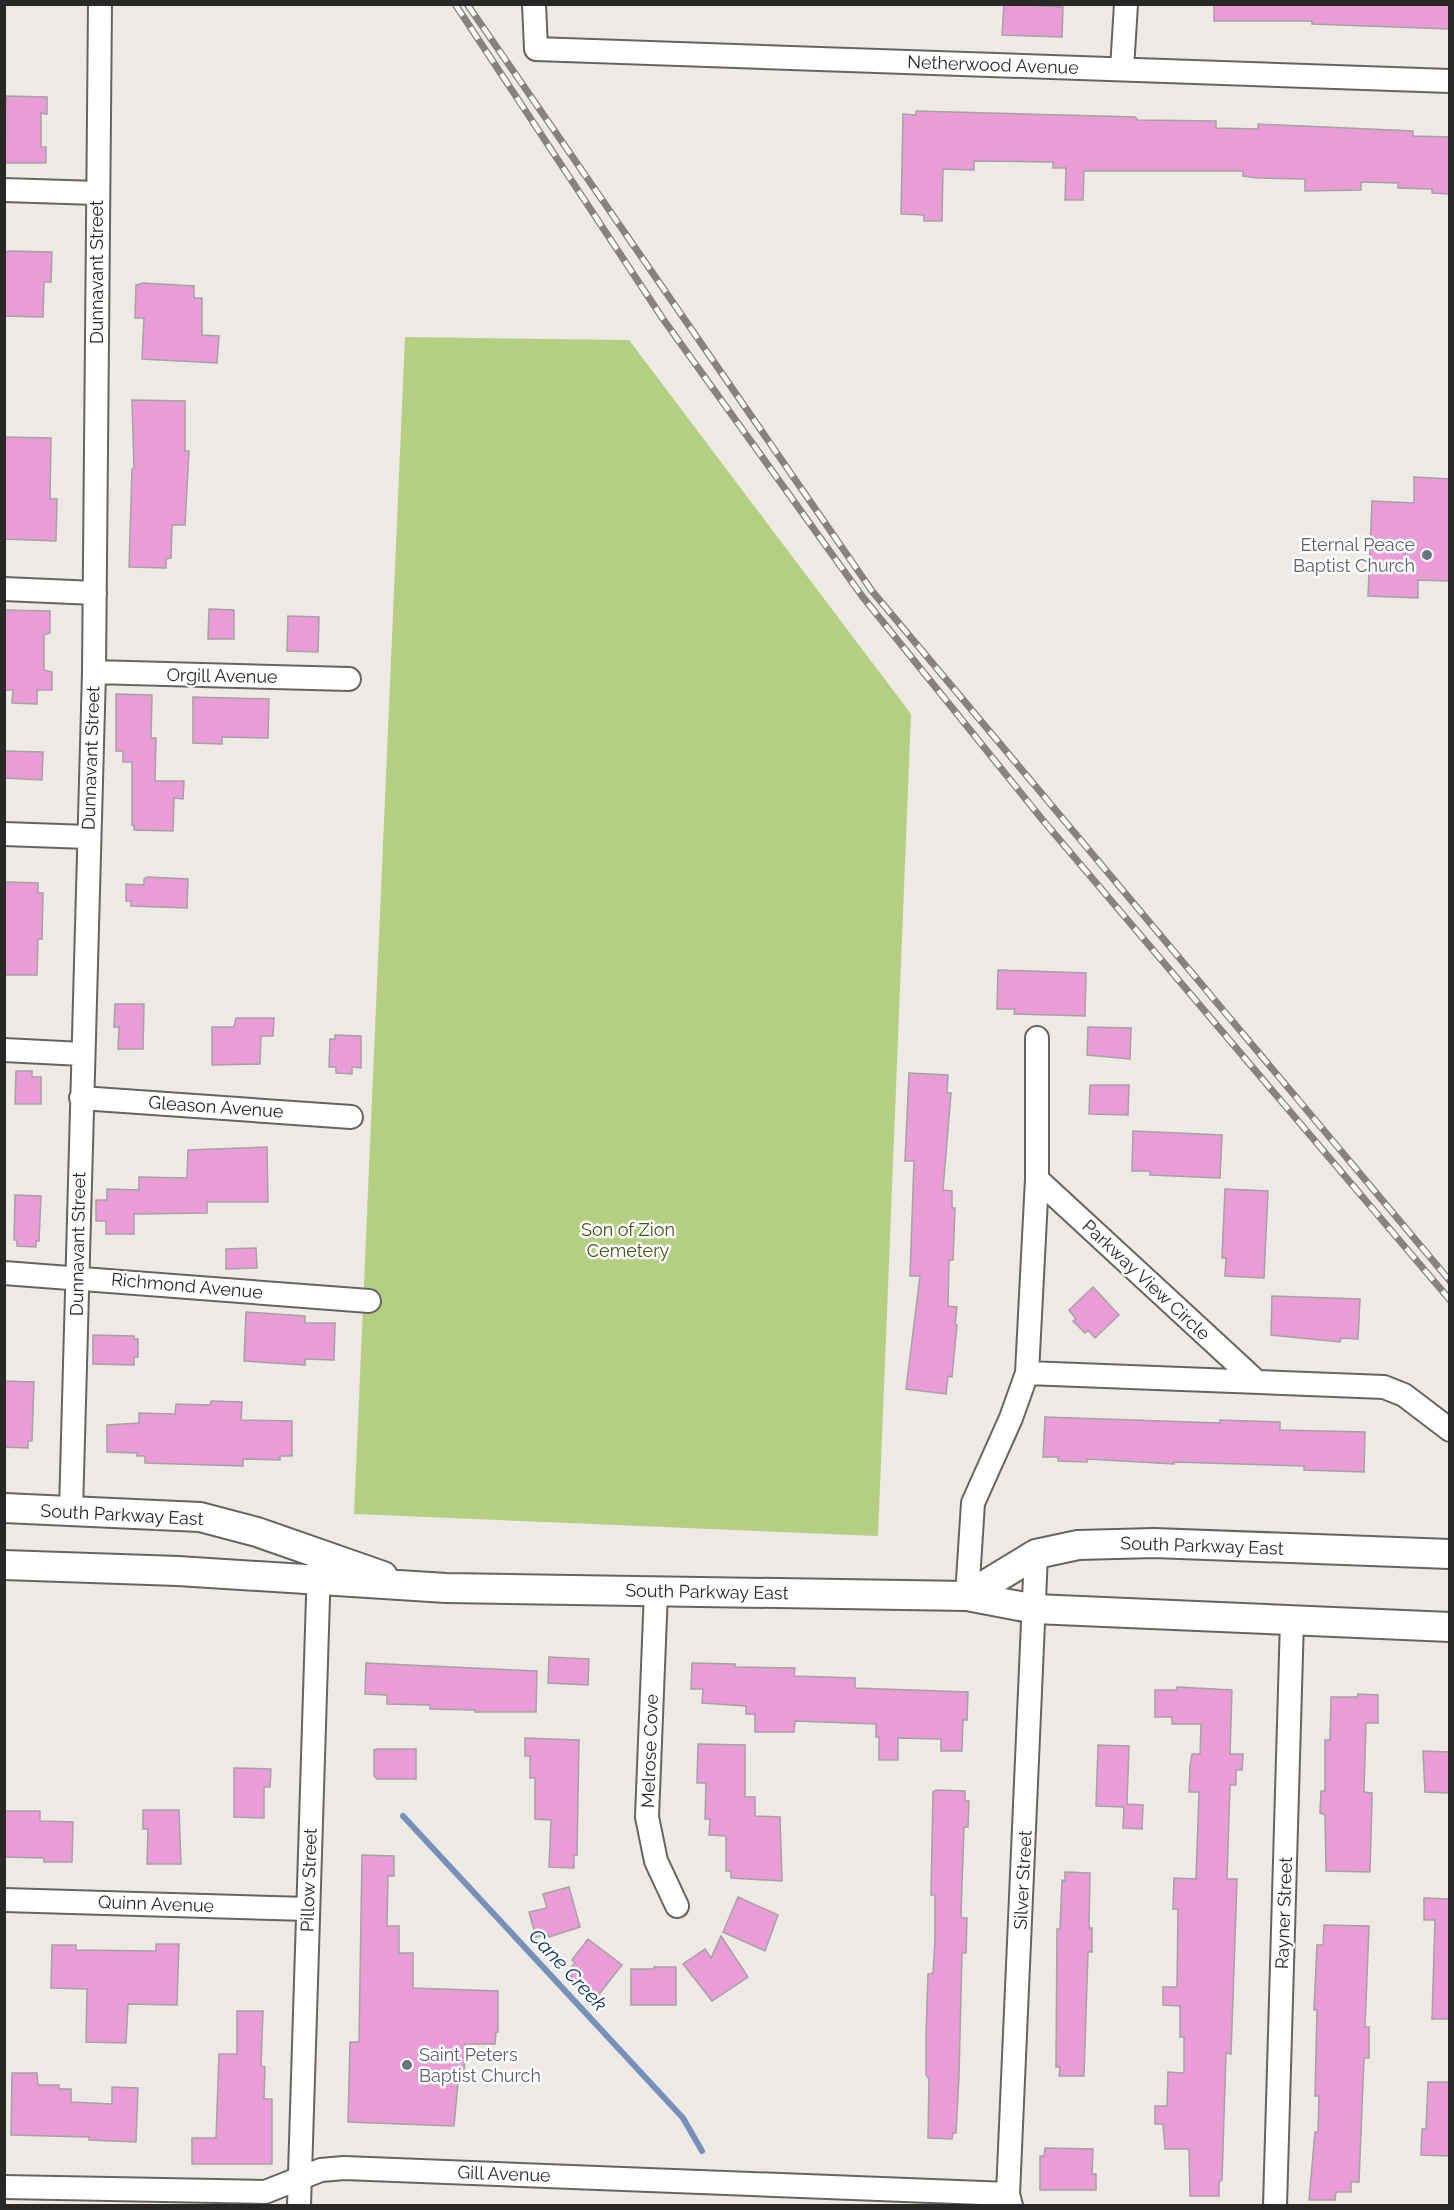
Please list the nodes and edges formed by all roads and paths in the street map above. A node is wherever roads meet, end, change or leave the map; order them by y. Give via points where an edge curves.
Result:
1 (100, 4) edge
2 (534, 4) edge
3 (1125, 4) edge
4 (1122, 69) junction
5 (1449, 81) edge
6 (4, 190) edge
7 (97, 193) junction
8 (4, 590) edge
9 (95, 593) junction
10 (94, 672) junction
11 (349, 679) dead end
12 (4, 834) edge
13 (88, 837) junction
14 (1037, 1038) dead end
15 (4, 1050) edge
16 (82, 1054) junction
17 (81, 1098) junction
18 (351, 1117) dead end
19 (1037, 1179) junction
20 (4, 1273) edge
21 (78, 1277) junction
22 (369, 1301) dead end
23 (1027, 1373) junction
24 (1256, 1381) junction
25 (1449, 1430) edge
26 (4, 1508) edge
27 (71, 1511) junction
28 (1036, 1554) junction
29 (1449, 1554) edge
30 (4, 1565) edge
31 (319, 1568) junction
32 (656, 1591) junction
33 (967, 1596) junction
34 (1035, 1609) junction
35 (1292, 1620) junction
36 (1449, 1627) edge
37 (4, 1900) edge
38 (677, 1906) dead end
39 (308, 1909) junction
40 (300, 2177) junction
41 (4, 2187) edge
42 (1010, 2200) edge
43 (299, 2205) edge
44 (1275, 2205) edge

1 - 7 street, Dunnavant Street
2 - 4 street, Netherwood Avenue via 536,49
3 - 4 street
4 - 5 street, Netherwood Avenue
6 - 7 street
7 - 9 street, Dunnavant Street
8 - 9 street
9 - 10 street, Dunnavant Street
10 - 11 street, Orgill Avenue
10 - 13 street, Dunnavant Street
12 - 13 street
13 - 16 street, Dunnavant Street
14 - 19 street
15 - 16 street
16 - 17 street, Dunnavant Street
17 - 18 street, Gleason Avenue
17 - 21 street, Dunnavant Street
19 - 23 street
19 - 24 street, Parkway View Circle
20 - 21 street, Richmond Avenue
21 - 22 street, Richmond Avenue
21 - 27 street, Dunnavant Street
23 - 24 street
23 - 33 street via 973,1503
24 - 25 street via 1384,1387 1404,1395
26 - 27 main road, South Parkway East
27 - 31 main road, South Parkway East via 200,1517 257,1532
28 - 29 main road, South Parkway East via 1078,1545 1154,1543
28 - 33 main road, South Parkway East
28 - 34 street, Silver Street
30 - 31 main road, South Parkway East via 178,1571
31 - 32 main road, South Parkway East via 446,1588
31 - 39 street, Pillow Street
32 - 33 main road, South Parkway East
32 - 38 street, Melrose Cove via 647,1817 656,1861
33 - 34 main road, South Parkway East
34 - 35 main road, South Parkway East
34 - 42 street, Silver Street
35 - 36 main road, South Parkway East
35 - 44 street, Rayner Street
37 - 39 street, Quinn Avenue
39 - 40 street, Pillow Street
40 - 41 street, Gill Avenue via 285,2187 266,2192
40 - 42 street, Gill Avenue via 344,2168
40 - 43 street, Pillow Street

